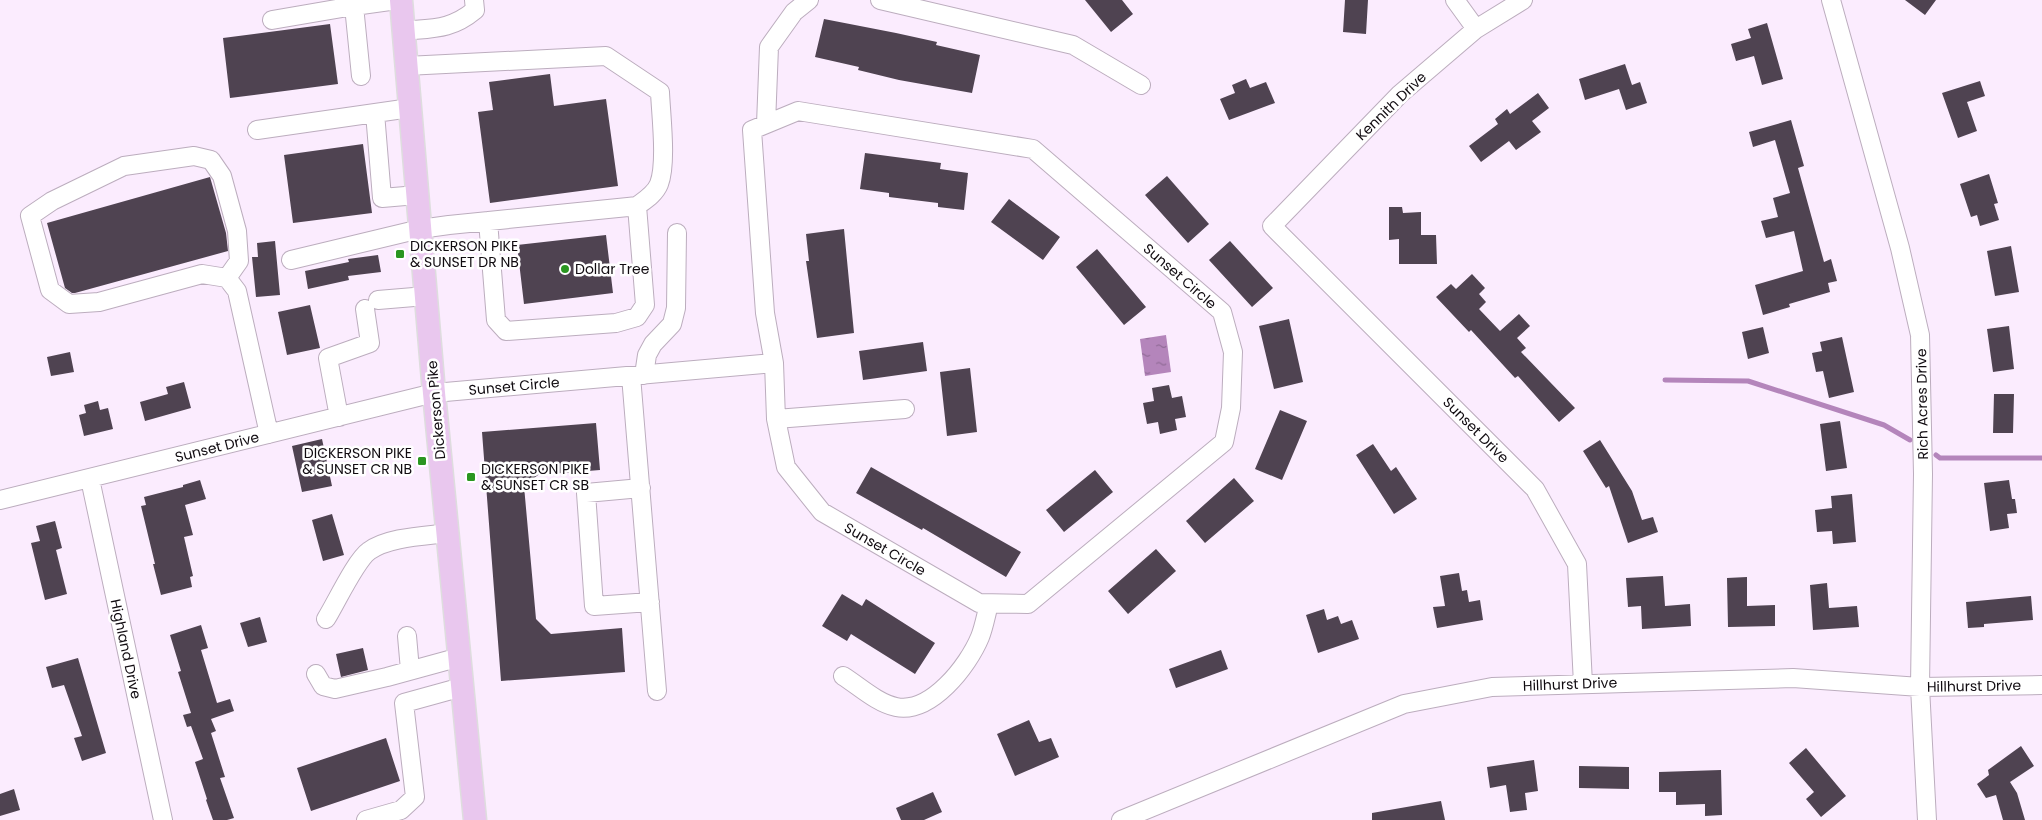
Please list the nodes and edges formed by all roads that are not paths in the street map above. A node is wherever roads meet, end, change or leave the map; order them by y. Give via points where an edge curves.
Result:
1 (397, 0) edge
2 (401, 0) edge
3 (474, 0) edge
4 (809, 0) edge
5 (880, 0) edge
6 (1455, 0) edge
7 (1523, 0) edge
8 (1831, 0) edge
9 (354, 6) junction
10 (272, 20) dead end
11 (1476, 29) junction
12 (404, 31) junction
13 (406, 66) junction
14 (362, 76) dead end
15 (1141, 85) dead end
16 (410, 108) junction
17 (375, 113) junction
18 (766, 124) junction
19 (257, 130) dead end
20 (417, 195) junction
21 (637, 206) junction
22 (488, 221) junction
23 (1272, 226) joint
24 (420, 229) junction
25 (677, 232) dead end
26 (291, 260) dead end
27 (227, 278) junction
28 (426, 296) junction
29 (774, 362) junction
30 (638, 375) junction
31 (434, 393) junction
32 (905, 409) dead end
33 (339, 417) junction
34 (776, 420) junction
35 (269, 434) junction
36 (90, 479) junction
37 (641, 488) junction
38 (0, 500) edge
39 (448, 533) junction
40 (650, 602) junction
41 (988, 604) junction
42 (326, 619) dead end
43 (407, 636) dead end
44 (460, 657) junction
45 (410, 670) junction
46 (316, 674) dead end
47 (843, 676) dead end
48 (1583, 684) junction
49 (2042, 685) edge
50 (462, 687) junction
51 (1920, 687) junction
52 (658, 691) dead end
53 (163, 820) edge
54 (366, 820) edge
55 (475, 820) edge
56 (1121, 820) edge
57 (1927, 820) edge

1 - 9 street
2 - 12 main road, Dickerson Pike
3 - 12 street via 475,10 450,26
4 - 18 street via 794,12 769,47
5 - 15 street via 1072,45
6 - 11 street
7 - 11 street, Kennith Drive
8 - 51 street, Rich Acres Drive via 1900,248 1920,334 1923,474
9 - 10 street
9 - 14 street
11 - 23 street, Kennith Drive via 1400,94
12 - 13 main road, Dickerson Pike
13 - 16 main road, Dickerson Pike
13 - 21 street via 606,56 660,92 662,161 659,184 652,195
16 - 17 street
16 - 20 main road, Dickerson Pike
17 - 19 street
17 - 20 street via 382,198
18 - 29 street, Sunset Circle via 752,130 765,313
18 - 41 street, Sunset Circle via 798,111 1033,148 1222,312 1233,352 1231,408 1224,442 1028,604
20 - 24 main road, Dickerson Pike
21 - 22 street
21 - 22 street via 645,305 637,317 616,323 506,331 496,320
22 - 24 street
23 - 48 street, Sunset Drive via 1535,490 1577,564
24 - 26 street
24 - 28 main road, Dickerson Pike
25 - 30 street via 676,308 672,324 652,344
27 - 27 street via 202,274 98,302 69,304 50,290 30,216 52,201 124,166 194,156 212,160 222,176 237,231 238,261
27 - 35 street via 237,292
28 - 31 main road, Dickerson Pike
28 - 33 street via 371,305 370,343 328,358
29 - 30 street, Sunset Circle
29 - 34 street, Sunset Circle
30 - 31 street, Sunset Circle
30 - 37 street
31 - 33 street, Sunset Drive
31 - 39 main road, Dickerson Pike
32 - 34 street
33 - 35 street, Sunset Drive
34 - 41 street, Sunset Circle via 786,467 822,512 979,604
35 - 36 street, Sunset Drive
36 - 38 street, Sunset Drive
36 - 53 street, Highland Drive
37 - 40 street
37 - 40 street via 586,492 594,606
39 - 42 street via 376,546 355,569
39 - 44 main road, Dickerson Pike
40 - 52 street
41 - 47 street via 979,638 961,669 939,694 920,705 898,708
43 - 45 street
44 - 45 street
44 - 50 main road, Dickerson Pike
45 - 46 street via 334,689 323,686
48 - 51 street, Hillhurst Drive via 1793,678
48 - 56 street, Hillhurst Drive via 1492,687 1404,704
49 - 51 street, Hillhurst Drive
50 - 54 street via 404,703 415,797 401,810
50 - 55 main road, Dickerson Pike
51 - 57 street, Rich Acres Drive

